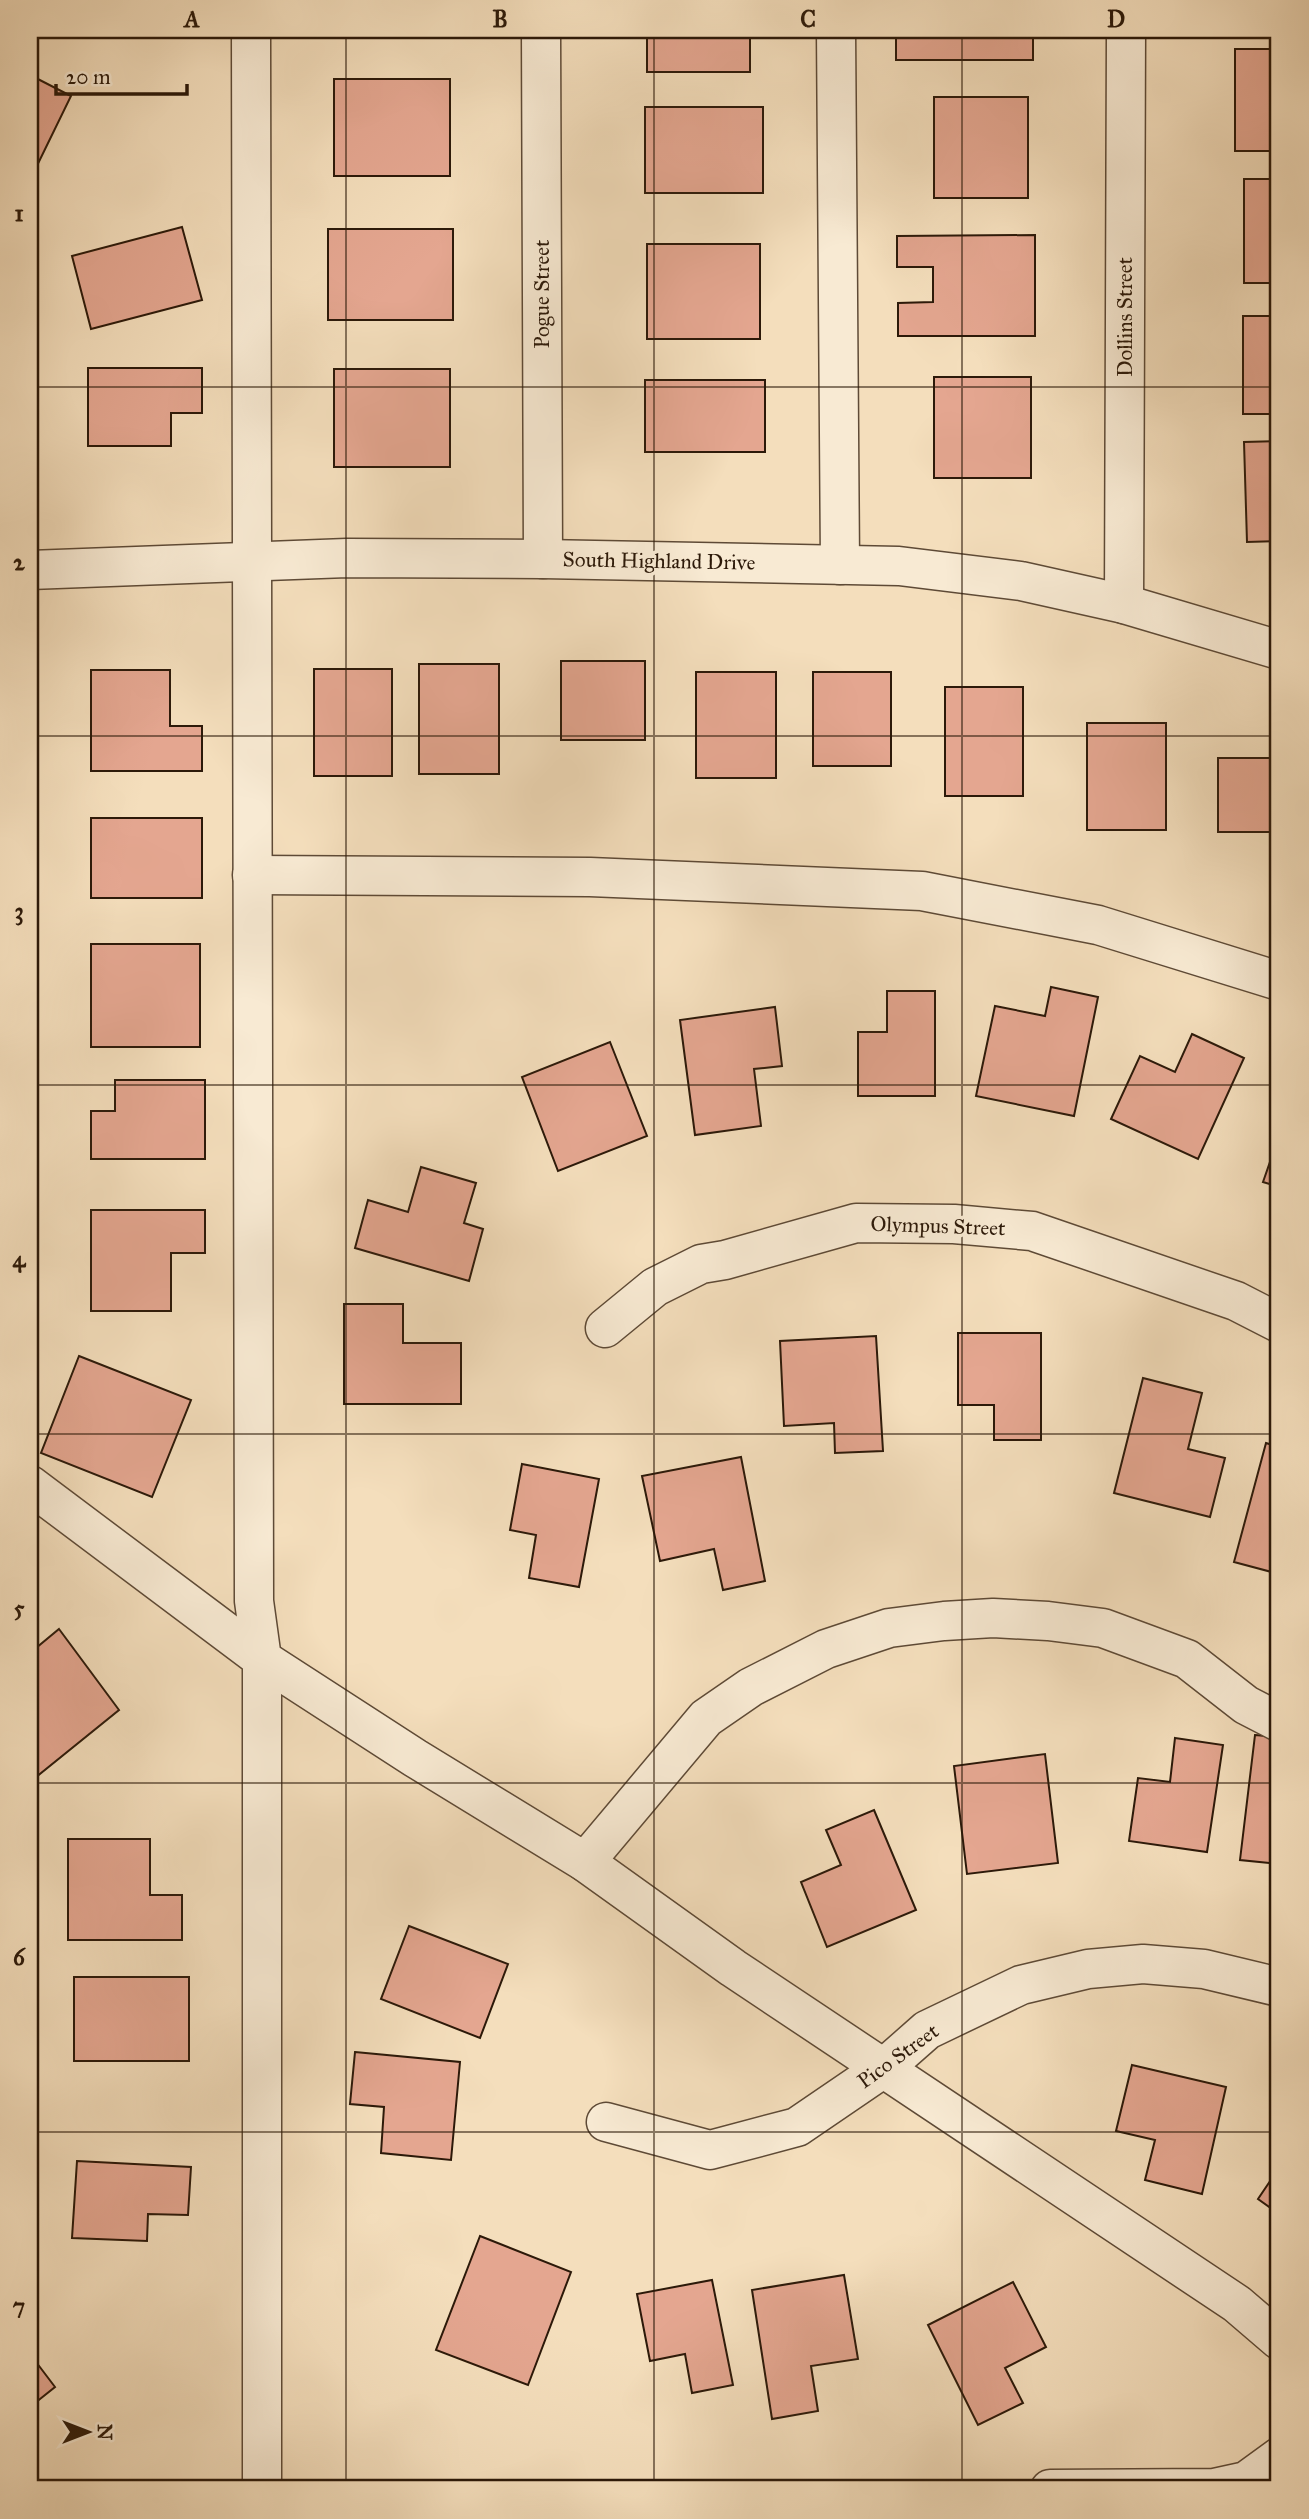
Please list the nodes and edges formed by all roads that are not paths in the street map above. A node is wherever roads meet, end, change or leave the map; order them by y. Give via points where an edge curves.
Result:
1 (251, 30) edge
2 (541, 30) edge
3 (836, 30) edge
4 (1126, 30) edge
5 (543, 559) junction
6 (253, 562) junction
7 (840, 565) junction
8 (30, 570) edge
9 (1124, 604) junction
10 (1279, 650) edge
11 (252, 875) junction
12 (1279, 981) edge
13 (1279, 1323) edge
14 (605, 1328) dead end
15 (30, 1485) edge
16 (262, 1659) junction
17 (1279, 1722) edge
18 (585, 1861) junction
19 (1279, 1987) edge
20 (885, 2067) junction
21 (606, 2122) dead end
22 (1279, 2340) edge
23 (1279, 2457) edge
24 (262, 2489) edge
25 (1050, 2489) edge

1 - 6 street
2 - 5 street, Pogue Street
3 - 7 street
4 - 9 street, Dollins Street
5 - 6 street, South Highland Drive
5 - 7 street, South Highland Drive
6 - 8 street, South Highland Drive
6 - 11 street
7 - 9 street, South Highland Drive via 899,566 1021,581
9 - 10 street, South Highland Drive
11 - 12 street via 590,877 922,891 1098,925
11 - 16 street via 254,1601
13 - 14 street, Olympus Street via 1237,1301 1032,1231 856,1223 701,1264 655,1287
15 - 16 street
16 - 18 street
16 - 24 street
17 - 18 street via 1246,1704 1187,1659 1103,1628 993,1618 889,1628 826,1648 751,1687 706,1718
18 - 20 street via 733,1968
19 - 20 street, Pico Street via 1205,1969 1143,1964 1088,1969 1010,1990 928,2030
20 - 21 street, Pico Street via 797,2127 710,2150
20 - 22 street via 1237,2304
23 - 25 street via 1246,2482 1214,2488

